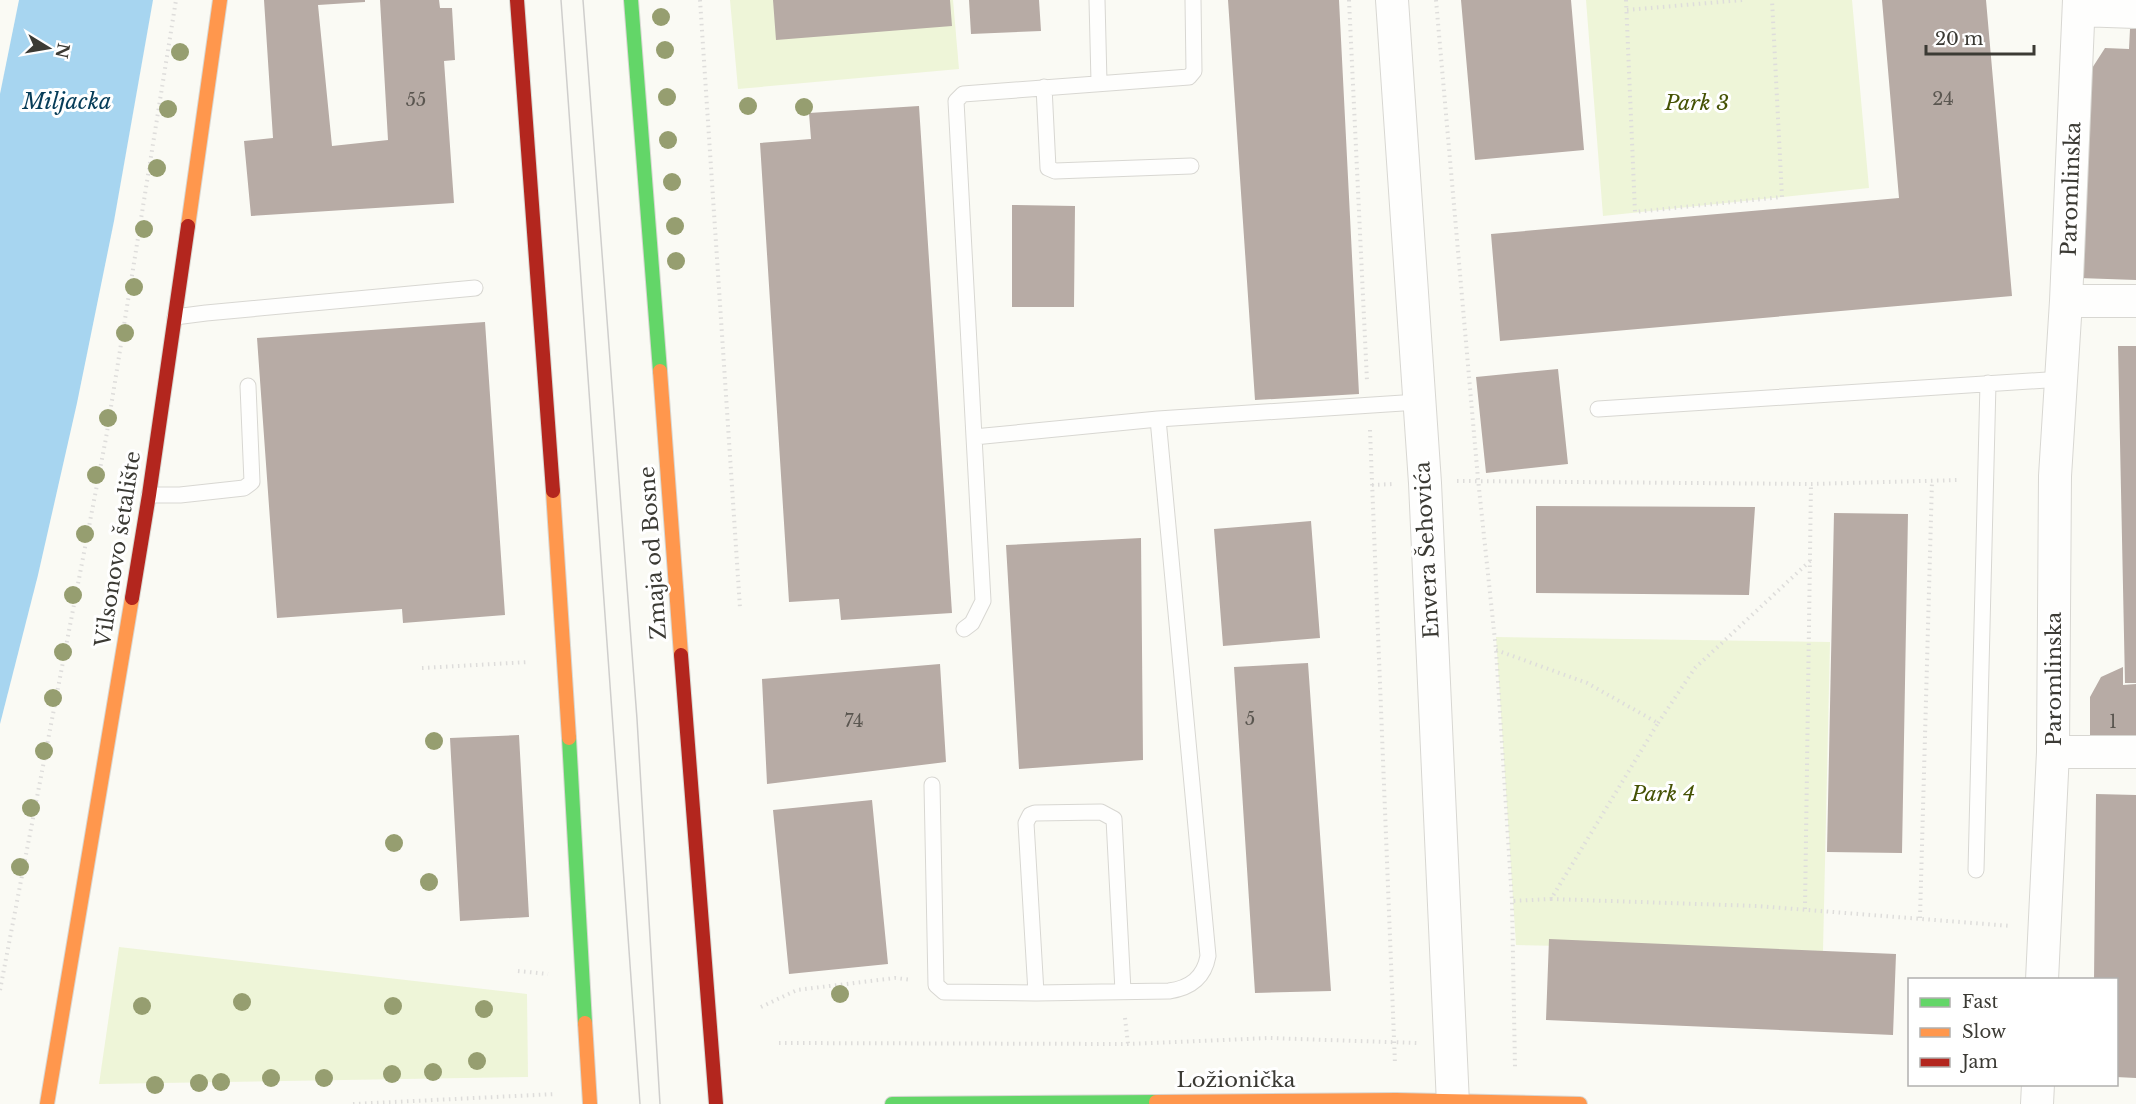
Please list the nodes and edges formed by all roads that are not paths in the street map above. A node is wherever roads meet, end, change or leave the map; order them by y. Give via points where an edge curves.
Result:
1 (220, 0) edge
2 (517, 0) edge
3 (631, 0) edge
4 (1097, 0) edge
5 (1193, 0) edge
6 (1392, 0) edge
7 (2079, 5) edge
8 (2136, 12) edge
9 (1099, 82) junction
10 (1044, 87) junction
11 (1191, 166) dead end
12 (475, 288) dead end
13 (2066, 301) junction
14 (2136, 301) edge
15 (175, 317) junction
16 (2062, 379) junction
17 (1988, 383) junction
18 (248, 386) dead end
19 (1418, 402) junction
20 (1598, 409) dead end
21 (1158, 419) junction
22 (974, 437) junction
23 (149, 495) junction
24 (964, 629) dead end
25 (2054, 752) junction
26 (2136, 752) edge
27 (932, 785) dead end
28 (1976, 870) dead end
29 (2042, 978) edge
30 (1123, 991) junction
31 (1036, 993) junction
32 (2038, 1086) edge
33 (1453, 1102) edge
34 (47, 1104) edge
35 (590, 1104) edge
36 (716, 1104) edge
37 (892, 1104) edge
38 (1580, 1104) edge
39 (2037, 1104) edge

1 - 15 main road, Vilsonovo šetalište
2 - 35 main road via 564,660
3 - 36 main road, Zmaja od Bosne
4 - 9 lane
5 - 9 lane via 1194,71 1189,76
6 - 19 street, Envera Šehovića
7 - 8 street
7 - 13 street, Paromlinska
9 - 10 lane
10 - 11 lane via 1048,168 1055,171
10 - 22 lane via 963,94 956,101
12 - 15 lane
13 - 14 street
13 - 16 street, Paromlinska
15 - 23 main road, Vilsonovo šetalište
16 - 17 lane
16 - 25 street, Paromlinska via 2055,476
17 - 20 lane
17 - 28 lane
18 - 23 lane via 252,482 244,488
19 - 21 lane
19 - 33 street, Envera Šehovića
21 - 22 lane
21 - 30 lane via 1208,956 1206,968 1183,989
22 - 24 lane via 982,601 972,623
23 - 34 main road, Vilsonovo šetalište
25 - 26 street
25 - 29 street, Paromlinska
27 - 31 lane via 936,985 944,992
30 - 31 lane
30 - 31 lane via 1114,819 1101,812 1035,813 1026,823
32 - 39 street
33 - 37 main road, Ložionička
33 - 38 main road, Ložionička

